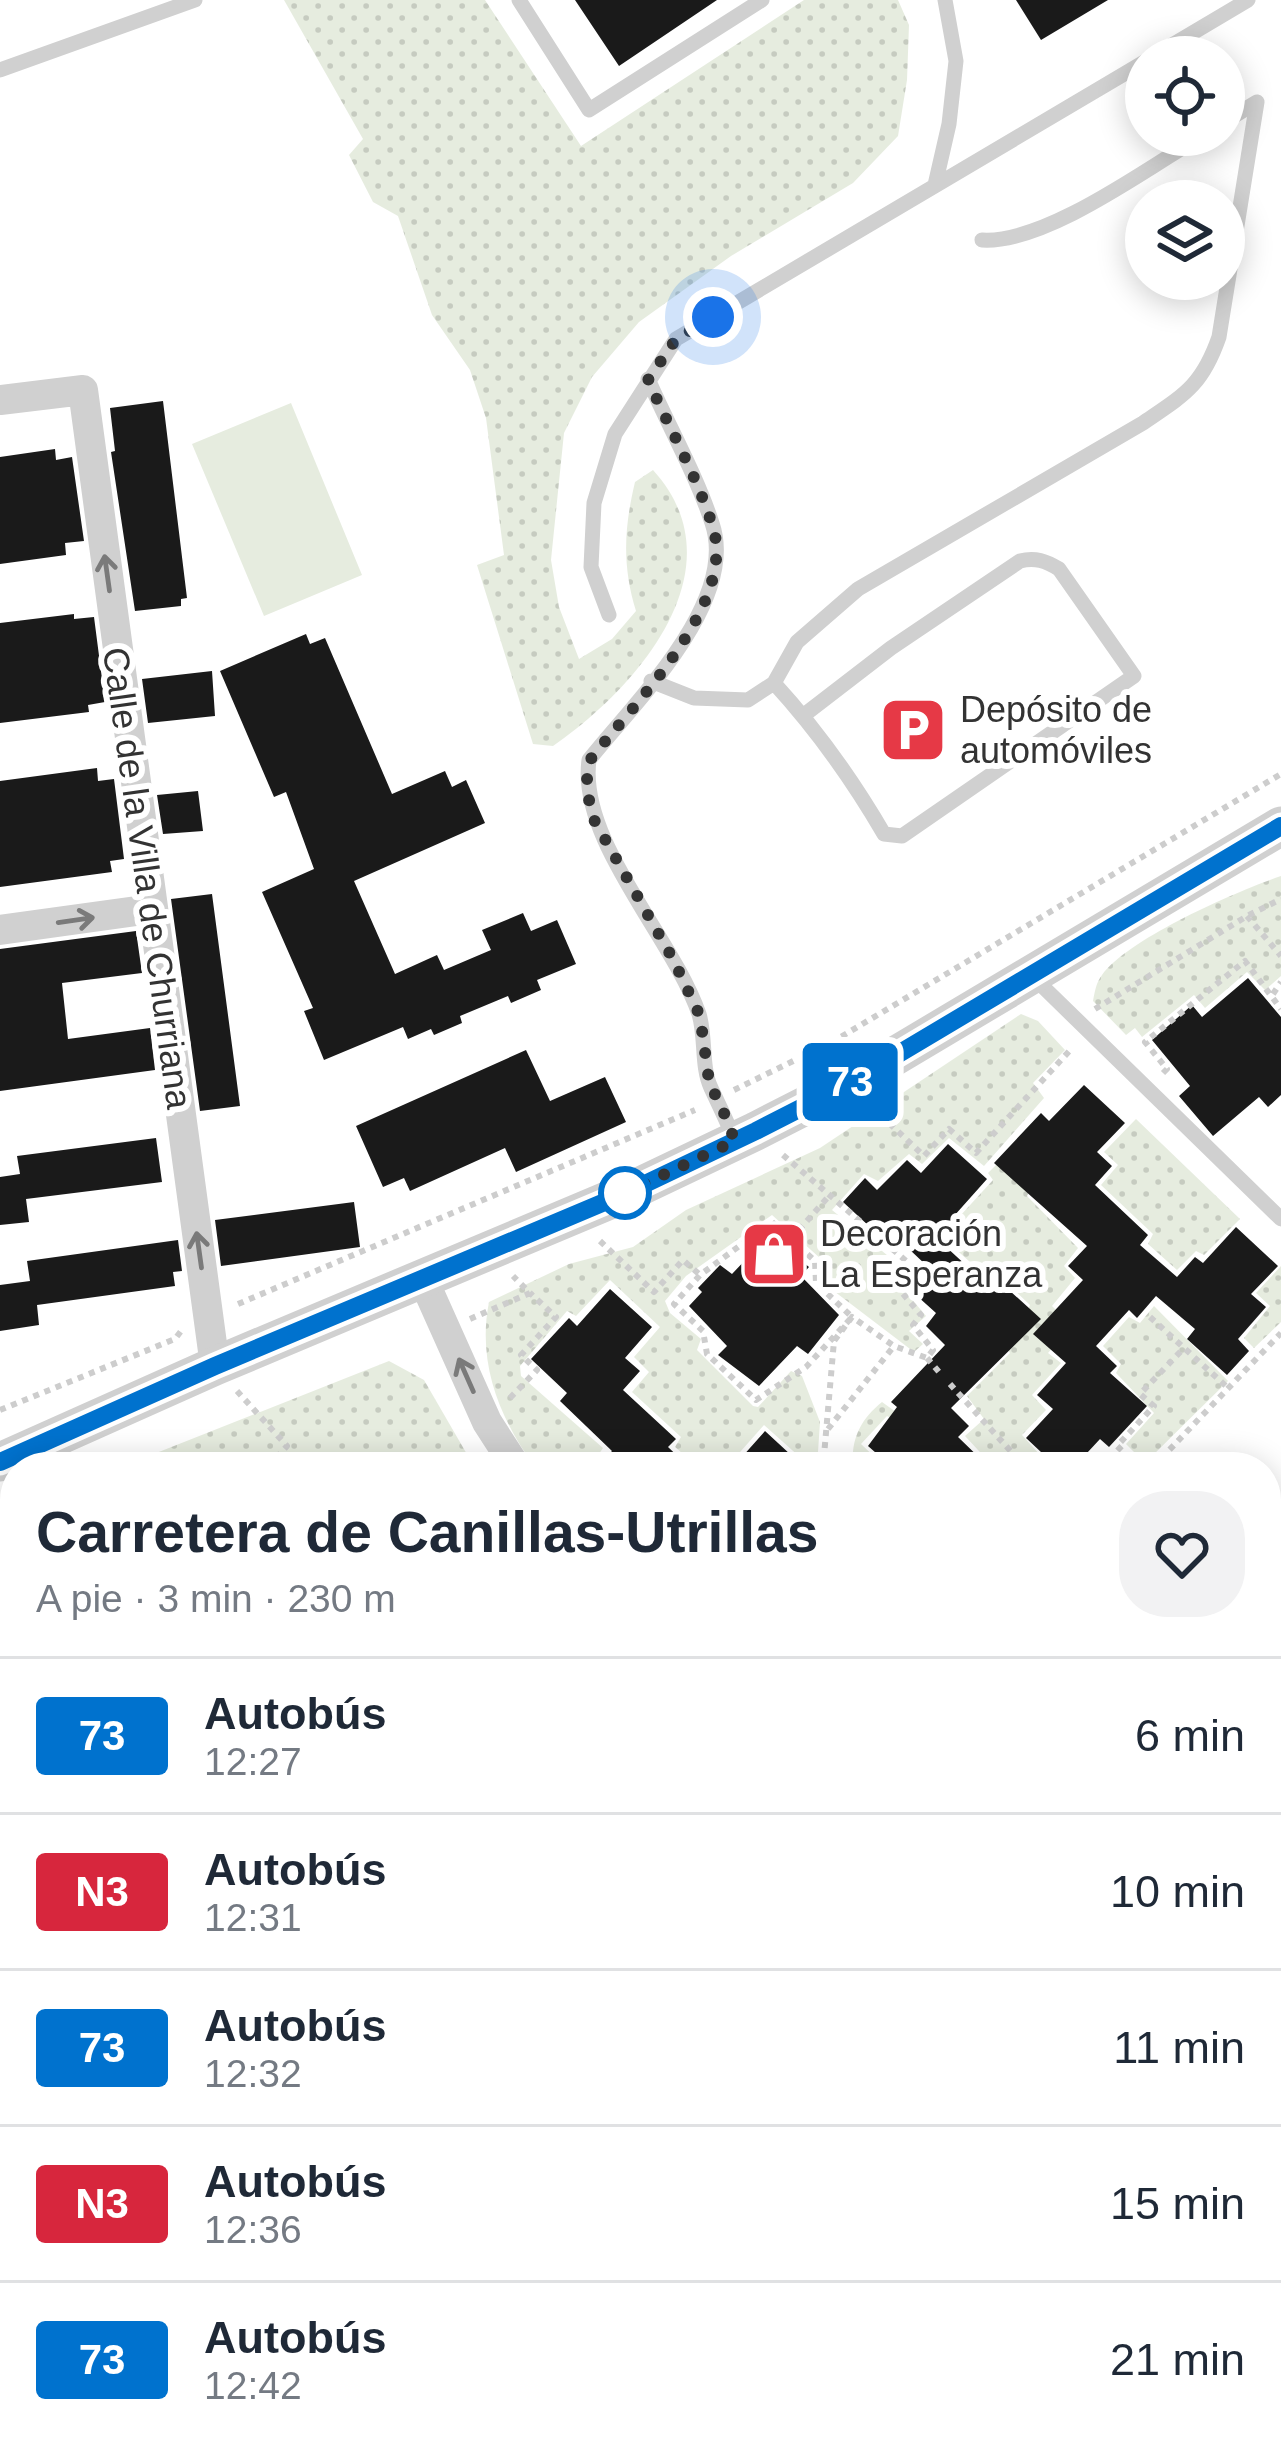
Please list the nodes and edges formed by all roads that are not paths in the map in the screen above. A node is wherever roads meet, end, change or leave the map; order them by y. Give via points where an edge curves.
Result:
1 (195, 0) edge
2 (519, 0) edge
3 (762, 0) edge
4 (945, 0) edge
5 (1248, 0) edge
6 (1188, 36) edge
7 (0, 70) edge
8 (1125, 73) edge
9 (1245, 109) edge
10 (1168, 156) edge
11 (935, 185) junction
12 (982, 240) dead end
13 (648, 380) junction
14 (0, 400) edge
15 (609, 615) dead end
16 (652, 681) junction
17 (775, 683) junction
18 (804, 715) junction
19 (1281, 826) edge
20 (1281, 842) edge
21 (1218, 864) junction
22 (151, 909) junction
23 (0, 930) edge
24 (1031, 974) junction
25 (745, 1136) junction
26 (1281, 1219) edge
27 (423, 1279) junction
28 (215, 1366) junction
29 (22, 1452) edge
30 (506, 1452) edge

1 - 7 lane
2 - 3 lane via 589,110
4 - 11 lane via 956,61
5 - 6 lane
8 - 11 lane
9 - 17 lane via 1257,102 1208,371 1143,424 858,589 796,642
10 - 12 lane via 1086,206 1004,241
11 - 13 lane via 676,339
13 - 15 lane via 615,434 594,503 592,567
13 - 16 lane via 713,526 718,558 696,624
22 -> 14 street, Calle de la Villa de Churriana via 82,390
16 - 17 lane via 694,698 748,700
16 - 25 lane via 590,760 586,786 593,818 700,1016 710,1088
17 - 18 lane
18 - 18 lane via 884,834 902,836 1134,676 1059,569 1031,558
19 - 21 street
20 - 21 street
21 - 24 street
23 -> 22 street
28 -> 22 street, Calle de la Villa de Churriana
24 - 25 street
24 - 26 lane
25 - 27 street
27 - 28 street
30 -> 27 street
28 - 29 street

